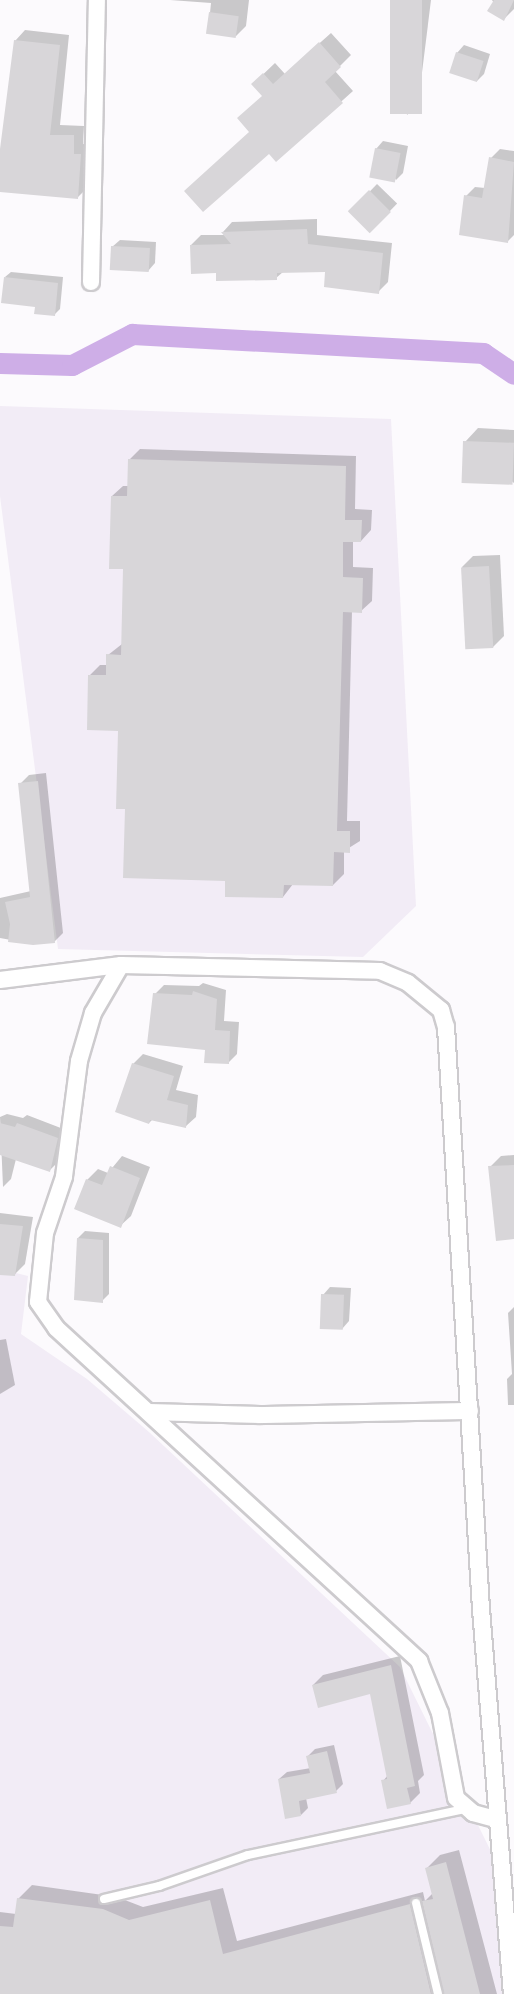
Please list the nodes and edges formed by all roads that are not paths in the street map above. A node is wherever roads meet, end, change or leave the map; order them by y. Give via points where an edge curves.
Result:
1 (98, 0) edge
2 (91, 282) dead end
3 (121, 965) junction
4 (0, 980) edge
5 (471, 1411) junction
6 (149, 1412) junction
7 (464, 1809) junction
8 (496, 1819) junction
9 (104, 1899) dead end
10 (416, 1903) dead end
11 (438, 1994) edge
12 (512, 1994) edge

1 - 2 street
3 - 4 street
3 - 5 street via 380,971 408,983 441,1010 446,1026
3 - 6 street via 93,1013 82,1050 64,1177 45,1233 38,1302 57,1328
5 - 6 street via 260,1415
5 - 8 street
6 - 7 street via 419,1661 432,1686 456,1798
7 - 8 street
7 - 9 lane via 248,1855 159,1886
8 - 12 street
10 - 11 lane

